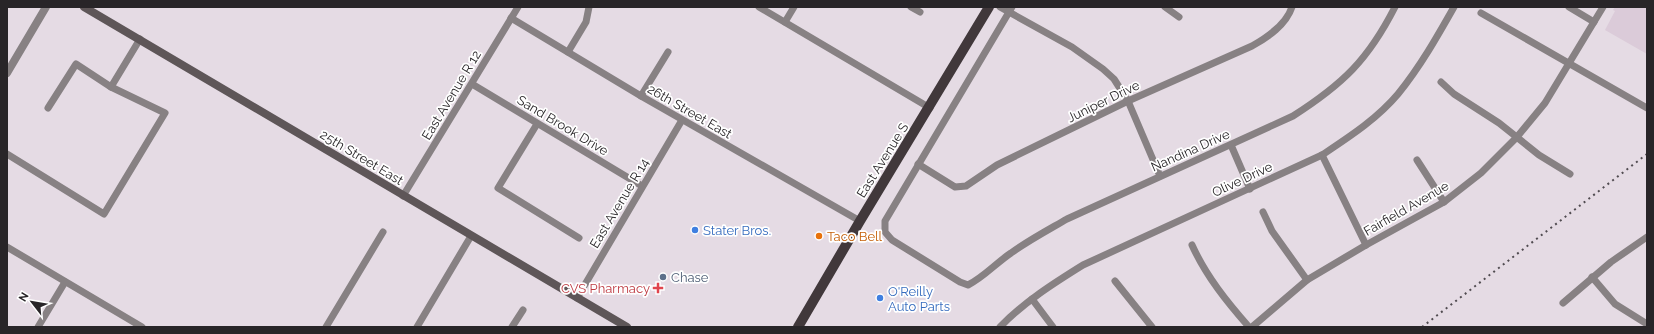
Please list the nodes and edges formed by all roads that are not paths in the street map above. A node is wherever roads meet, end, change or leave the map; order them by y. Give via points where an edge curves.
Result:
1 (46, 7) edge
2 (84, 7) edge
3 (518, 7) edge
4 (589, 7) edge
5 (759, 7) edge
6 (794, 7) edge
7 (911, 7) edge
8 (990, 7) edge
9 (1000, 7) edge
10 (1165, 7) edge
11 (1292, 7) edge
12 (1396, 7) edge
13 (1454, 7) edge
14 (1569, 7) edge
15 (1603, 7) edge
16 (1010, 10) edge
17 (920, 12) dead end
18 (1481, 13) dead end
19 (1179, 17) dead end
20 (511, 18) junction
21 (785, 22) junction
22 (1594, 22) junction
23 (140, 39) junction
24 (568, 52) junction
25 (668, 52) dead end
26 (1569, 64) junction
27 (7, 73) edge
28 (1441, 82) dead end
29 (472, 84) junction
30 (111, 87) junction
31 (641, 96) junction
32 (1128, 101) junction
33 (48, 108) dead end
34 (930, 108) junction
35 (1647, 108) edge
36 (682, 120) junction
37 (536, 124) junction
38 (1517, 137) junction
39 (1231, 145) junction
40 (7, 154) edge
41 (1322, 155) junction
42 (1417, 160) dead end
43 (918, 164) junction
44 (1570, 174) dead end
45 (1160, 176) junction
46 (642, 186) junction
47 (1250, 189) junction
48 (403, 196) junction
49 (1444, 202) junction
50 (1263, 212) dead end
51 (860, 221) junction
52 (383, 232) dead end
53 (471, 236) junction
54 (1647, 237) edge
55 (579, 238) dead end
56 (1366, 245) junction
57 (1192, 246) dead end
58 (7, 247) edge
59 (1592, 277) junction
60 (1307, 280) junction
61 (1115, 281) dead end
62 (65, 282) junction
63 (577, 298) junction
64 (1032, 299) junction
65 (1563, 303) dead end
66 (523, 310) dead end
67 (1647, 324) edge
68 (38, 327) edge
69 (142, 327) edge
70 (326, 327) edge
71 (417, 327) edge
72 (512, 327) edge
73 (627, 327) edge
74 (798, 327) edge
75 (1000, 327) edge
76 (1053, 327) edge
77 (1152, 327) edge
78 (1248, 327) edge
79 (1252, 327) edge

1 - 27 street
2 - 23 main road, 25th Street East
3 - 20 street, East Avenue R 12
4 - 24 street via 586,22
5 - 21 street
6 - 21 street
7 - 17 street
8 - 34 main road, East Avenue S
9 - 16 street
10 - 19 street
11 - 32 street, Juniper Drive via 1281,24 1252,46
12 - 39 street, Nandina Drive via 1383,31 1362,60 1339,83 1293,116
13 - 41 street, Olive Drive via 1397,95 1369,122
14 - 22 street
15 - 22 street, Fairfield Avenue
16 - 32 street via 1103,69 1114,79
16 - 43 street
18 - 26 street
20 - 24 street, 26th Street East
20 - 29 street, East Avenue R 12
21 - 34 street
22 - 26 street, Fairfield Avenue
23 - 30 street
23 - 48 main road, 25th Street East
24 - 31 street, 26th Street East
25 - 31 street
26 - 35 street
26 - 38 street, Fairfield Avenue via 1545,103
28 - 38 street via 1454,94
29 - 37 street, Sand Brook Drive
29 - 48 street, East Avenue R 12
30 - 33 street via 76,64
30 - 40 street via 165,114 104,214
31 - 36 street, 26th Street East
32 - 43 street, Juniper Drive via 998,166 966,186 955,186
32 - 45 street
34 - 51 main road, East Avenue S
36 - 46 street, East Avenue R 14
36 - 51 street, 26th Street East
37 - 46 street, Sand Brook Drive
37 - 55 street via 498,188
38 - 44 street via 1539,155
38 - 49 street, Fairfield Avenue via 1481,173
39 - 45 street, Nandina Drive
39 - 47 street
41 - 47 street, Olive Drive
41 - 56 street
42 - 49 street
43 - 45 street, Nandina Drive via 885,220 885,232 892,240 968,285 1035,237
46 - 63 street, East Avenue R 14
47 - 64 street, Olive Drive via 1083,265
48 - 53 main road, 25th Street East
49 - 56 street, Fairfield Avenue
50 - 60 street via 1272,231
51 - 74 main road, East Avenue S
52 - 70 street
53 - 63 main road, 25th Street East
53 - 71 street
54 - 59 street
56 - 60 street, Fairfield Avenue
57 - 78 street via 1200,264
58 - 62 street
59 - 65 street
59 - 67 street via 1615,304
60 - 79 street, Fairfield Avenue
61 - 77 street
62 - 68 street
62 - 69 street
63 - 73 main road, 25th Street East
64 - 75 street, Olive Drive
64 - 76 street
66 - 72 street

